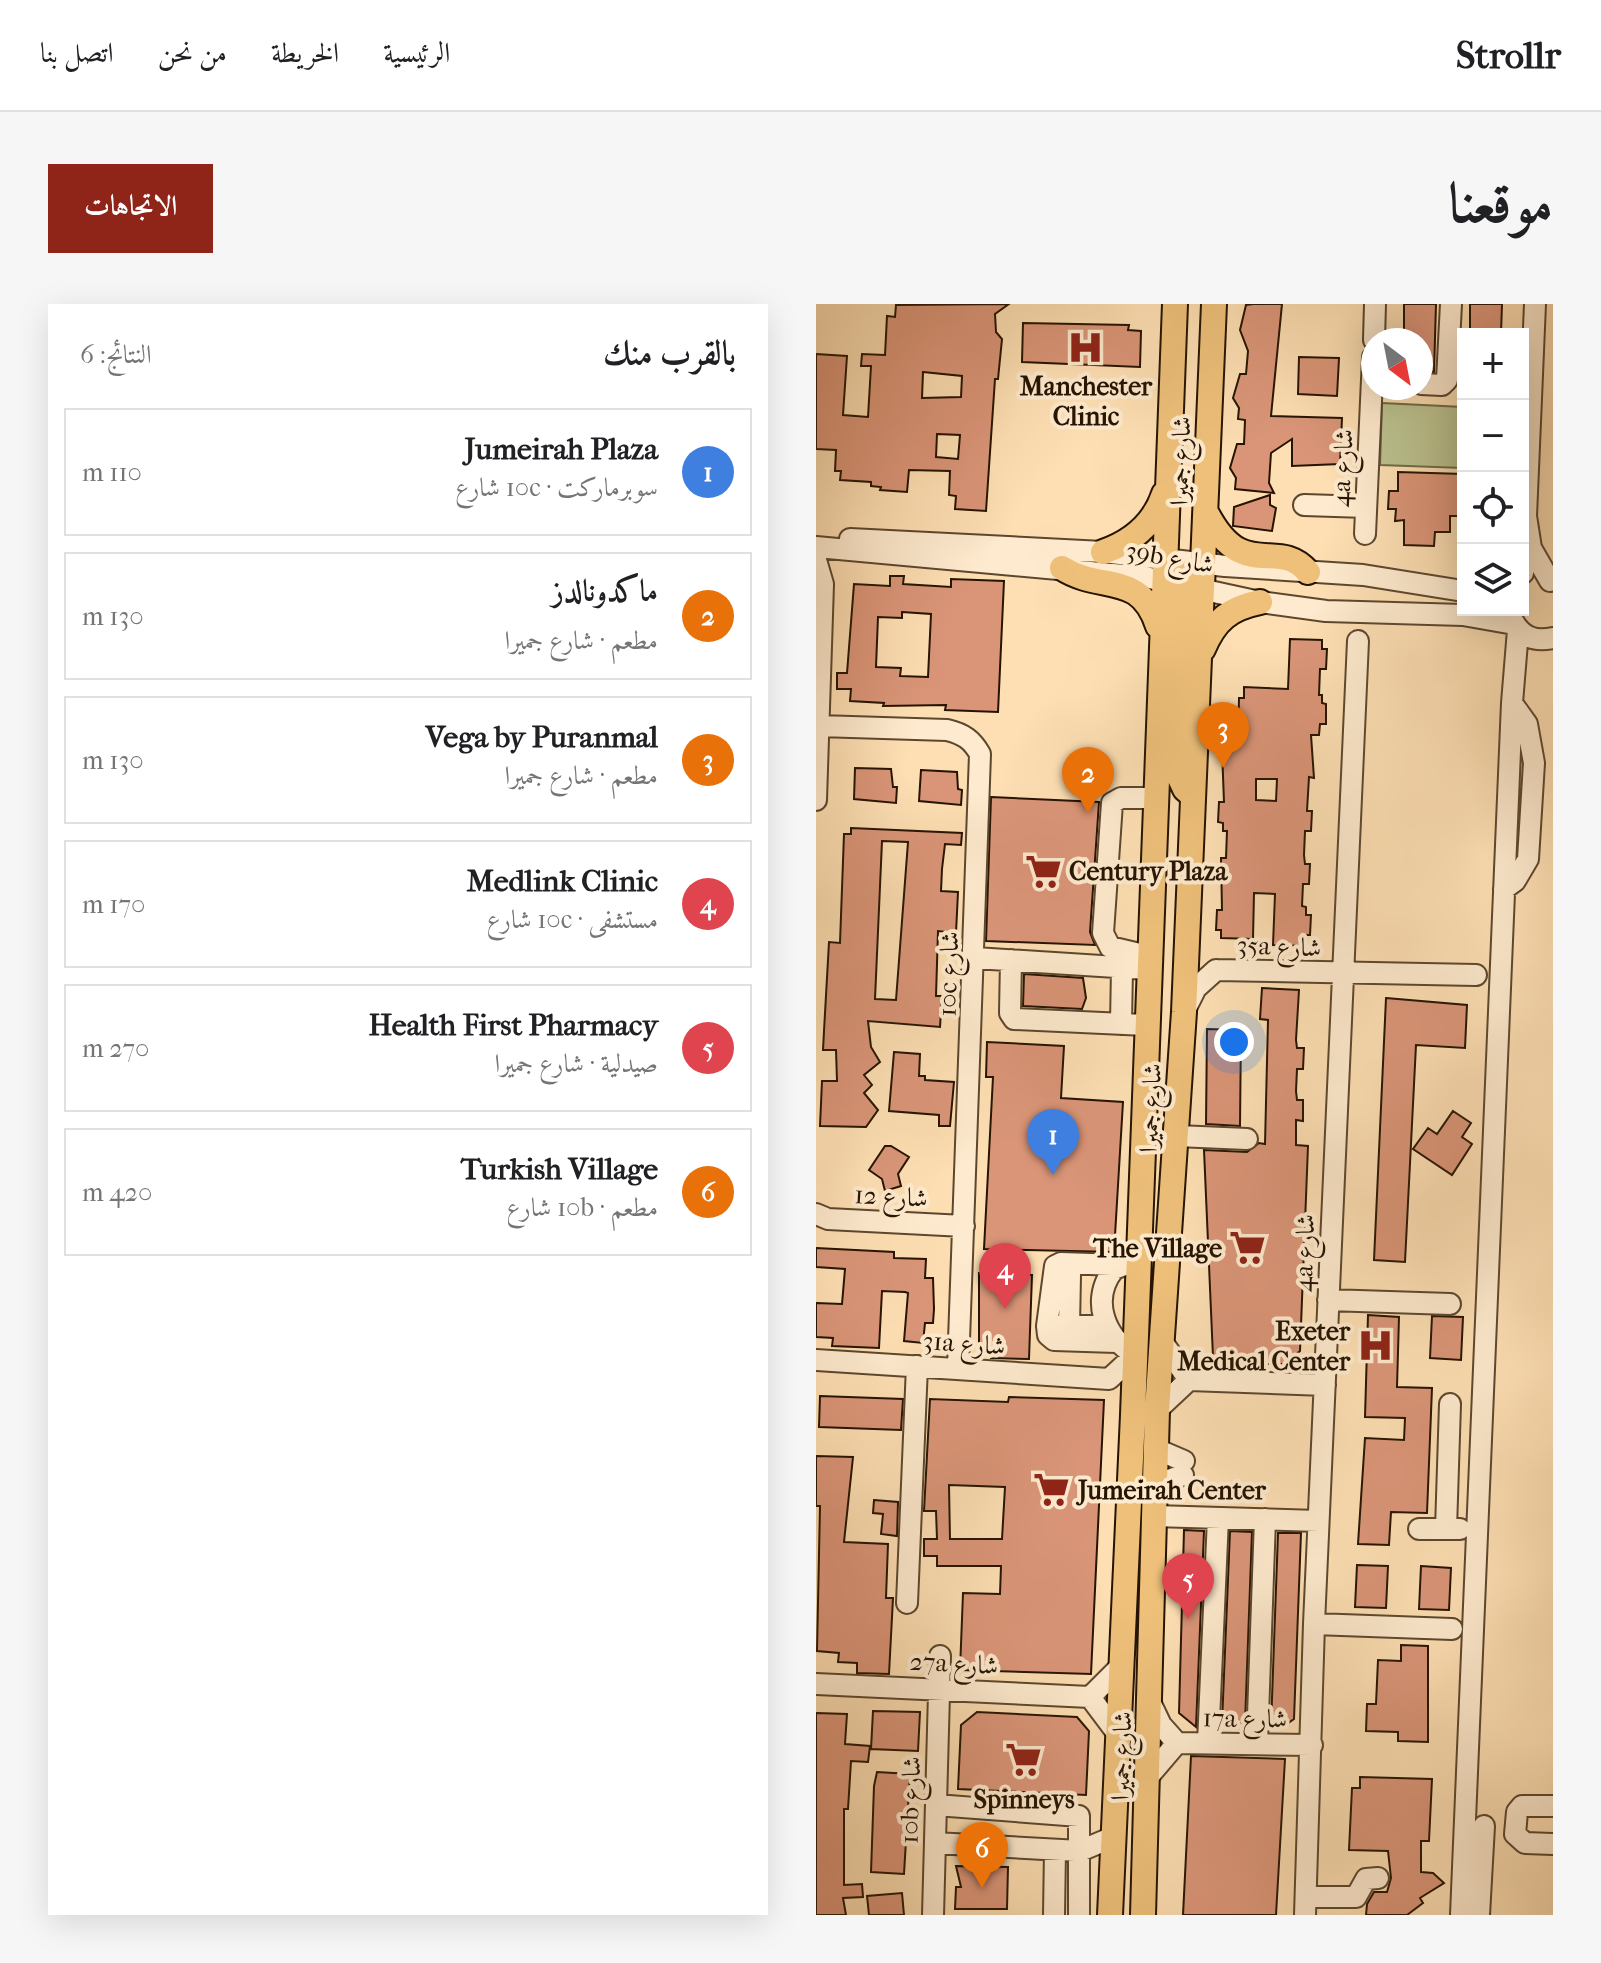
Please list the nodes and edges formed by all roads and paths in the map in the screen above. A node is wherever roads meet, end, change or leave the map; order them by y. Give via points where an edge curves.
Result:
1 (1214, 304) edge
2 (1375, 304) edge
3 (1451, 304) edge
4 (1535, 304) edge
5 (1173, 309) edge
6 (1553, 322) edge
7 (1374, 328) edge
8 (1534, 334) junction
9 (1433, 385) edge
10 (1371, 400) edge
11 (1171, 402) junction
12 (1526, 472) edge
13 (1167, 480) junction
14 (1304, 505) dead end
15 (1366, 507) junction
16 (1206, 512) junction
17 (1365, 534) dead end
18 (816, 536) edge
19 (1529, 539) edge
20 (816, 547) edge
21 (850, 552) junction
22 (1103, 552) junction
23 (816, 560) edge
24 (1204, 564) junction
25 (1062, 568) junction
26 (1308, 572) junction
27 (1178, 575) junction
28 (1551, 582) edge
29 (823, 584) junction
30 (1529, 585) edge
31 (1457, 590) edge
32 (1260, 602) junction
33 (1515, 621) edge
34 (1160, 633) junction
35 (1553, 638) edge
36 (1358, 641) dead end
37 (1199, 658) junction
38 (818, 737) edge
39 (1193, 796) junction
40 (1154, 798) junction
41 (816, 800) edge
42 (1186, 935) junction
43 (975, 958) junction
44 (1011, 960) junction
45 (1148, 962) junction
46 (1122, 968) junction
47 (1216, 970) junction
48 (1341, 974) junction
49 (1476, 975) dead end
50 (1184, 1012) junction
51 (1121, 1024) junction
52 (1146, 1025) junction
53 (1177, 1136) junction
54 (1247, 1139) dead end
55 (816, 1214) edge
56 (964, 1226) junction
57 (1122, 1267) junction
58 (1061, 1275) junction
59 (1328, 1300) junction
60 (1450, 1304) dead end
61 (1047, 1326) junction
62 (1069, 1326) junction
63 (1161, 1340) junction
64 (1119, 1341) junction
65 (816, 1360) edge
66 (917, 1366) junction
67 (958, 1368) junction
68 (1109, 1379) junction
69 (1189, 1380) junction
70 (1325, 1385) junction
71 (1450, 1404) dead end
72 (1145, 1413) junction
73 (1156, 1449) junction
74 (1448, 1483) junction
75 (1480, 1484) junction
76 (1155, 1485) junction
77 (1154, 1516) junction
78 (1218, 1518) junction
79 (1265, 1519) junction
80 (1318, 1521) junction
81 (1419, 1529) dead end
82 (907, 1603) dead end
83 (1314, 1624) junction
84 (1452, 1629) dead end
85 (940, 1656) dead end
86 (1121, 1666) junction
87 (816, 1684) edge
88 (940, 1688) junction
89 (1090, 1697) junction
90 (1151, 1704) junction
91 (1117, 1733) junction
92 (1177, 1743) junction
93 (1208, 1743) junction
94 (1257, 1744) junction
95 (1312, 1745) junction
96 (1148, 1777) junction
97 (936, 1805) junction
98 (1553, 1806) edge
99 (967, 1808) junction
100 (1553, 1818) edge
101 (1516, 1822) junction
102 (1474, 1826) junction
103 (1113, 1837) junction
104 (935, 1843) junction
105 (963, 1843) junction
106 (1553, 1844) edge
107 (1055, 1850) junction
108 (1080, 1851) junction
109 (1378, 1878) dead end
110 (1306, 1906) edge
111 (1338, 1906) edge
112 (1144, 1914) edge
113 (933, 1915) edge
114 (1054, 1915) edge
115 (1079, 1915) edge
116 (1110, 1915) edge
117 (1461, 1915) edge
118 (1479, 1915) edge

1 - 16 main road, شارع جميرا
2 - 7 street
3 - 9 street via 1447,380
4 - 8 street
5 - 11 main road, شارع جميرا
6 - 8 street
8 - 12 street
10 - 15 street, 4a شارع
11 - 13 main road, شارع جميرا
11 - 27 main road via 1183,432
13 - 22 main road via 1158,508 1141,531
13 - 27 main road, شارع جميرا
14 - 15 street
15 - 17 street, 4a شارع
16 - 24 main road, شارع جميرا
16 - 26 main road via 1240,553 1295,561
18 - 22 street, 39b شارع
19 - 28 street
20 - 21 street, 39b شارع
21 - 25 street, 39b شارع
21 - 29 street
22 - 27 street, 39b شارع
23 - 29 street
24 - 26 street, 39b شارع
24 - 27 main road, شارع جميرا
25 - 27 street, 39b شارع
25 - 34 main road via 1087,581 1133,589 1149,604
26 - 31 street, 39b شارع
27 - 32 street, 39b شارع
27 - 34 main road, شارع جميرا
27 - 37 main road, شارع جميرا
27 - 39 main road via 1177,772
28 - 30 street
29 - 38 street
32 - 33 street, 39b شارع
32 - 37 main road via 1223,617
33 - 35 street, 39b شارع via 1534,639
33 - 75 street
34 - 40 main road, شارع جميرا
36 - 48 street, 4a شارع
37 - 39 main road, شارع جميرا
38 - 41 street
38 - 43 street, 10c شارع via 947,730 973,742 982,769
39 - 42 main road, شارع جميرا
40 - 45 main road, شارع جميرا
40 - 45 street via 1112,803 1103,933 1110,947
42 - 47 street
42 - 50 main road, شارع جميرا
43 - 44 street
43 - 56 street, 10c شارع
44 - 46 street
44 - 51 street via 1014,1019
45 - 46 street
45 - 52 main road, شارع جميرا
46 - 51 street
47 - 48 street, 35a شارع
47 - 50 street via 1196,988
48 - 49 street, 35a شارع
48 - 59 street, 4a شارع
50 - 53 main road, شارع جميرا
51 - 52 street
52 - 57 main road, شارع جميرا
53 - 54 street
53 - 63 main road, شارع جميرا
55 - 56 street, شارع 12 via 828,1219
56 - 67 street, 10c شارع
57 - 58 street
57 - 64 main road, شارع جميرا
57 - 64 street
58 - 61 street
58 - 62 street
59 - 60 street
59 - 70 street, 4a شارع
61 - 62 street
61 - 64 street via 1054,1340
62 - 64 street
63 - 69 street
63 - 72 main road, شارع جميرا
64 - 68 street
64 - 72 main road, شارع جميرا
65 - 66 street, 31a شارع
66 - 67 street, 31a شارع
66 - 82 street
67 - 68 street, 31a شارع
68 - 72 street
69 - 70 street
69 - 72 street
70 - 80 street, 4a شارع
71 - 74 street
72 - 73 main road, شارع جميرا
72 - 86 main road, شارع جميرا
73 - 76 main road, شارع جميرا
73 - 76 street via 1184,1468
74 - 75 street
74 - 81 street via 1453,1529
75 - 102 street
76 - 77 main road, شارع جميرا
77 - 78 street
77 - 90 main road, شارع جميرا
78 - 79 street
78 - 93 street
79 - 80 street
79 - 94 street
80 - 83 street, 4a شارع
83 - 84 street
83 - 95 street, 4a شارع
85 - 88 street, 10b شارع
86 - 89 street
86 - 91 main road, شارع جميرا
87 - 88 street, 27a شارع
88 - 89 street, 27a شارع
88 - 97 street, 10b شارع
89 - 91 street
90 - 92 street, 17a شارع
90 - 96 main road, شارع جميرا
91 - 103 main road, شارع جميرا
92 - 93 street, 17a شارع
92 - 96 street, 17a شارع
93 - 94 street, 17a شارع
94 - 95 street, 17a شارع
95 - 110 street, 4a شارع
96 - 112 main road, شارع جميرا
97 - 99 street
97 - 104 street, 10b شارع
98 - 101 street via 1522,1806
99 - 105 street via 956,1829
99 - 108 street via 1076,1815 1081,1822
100 - 101 street
101 - 102 street
101 - 106 street via 1520,1842
102 - 117 street
102 - 118 street
103 - 108 street
103 - 116 main road, شارع جميرا
104 - 105 street
104 - 113 street, 10b شارع
105 - 107 street
107 - 108 street
107 - 114 street
108 - 115 street
109 - 111 street via 1366,1879 1356,1897
110 - 111 street

